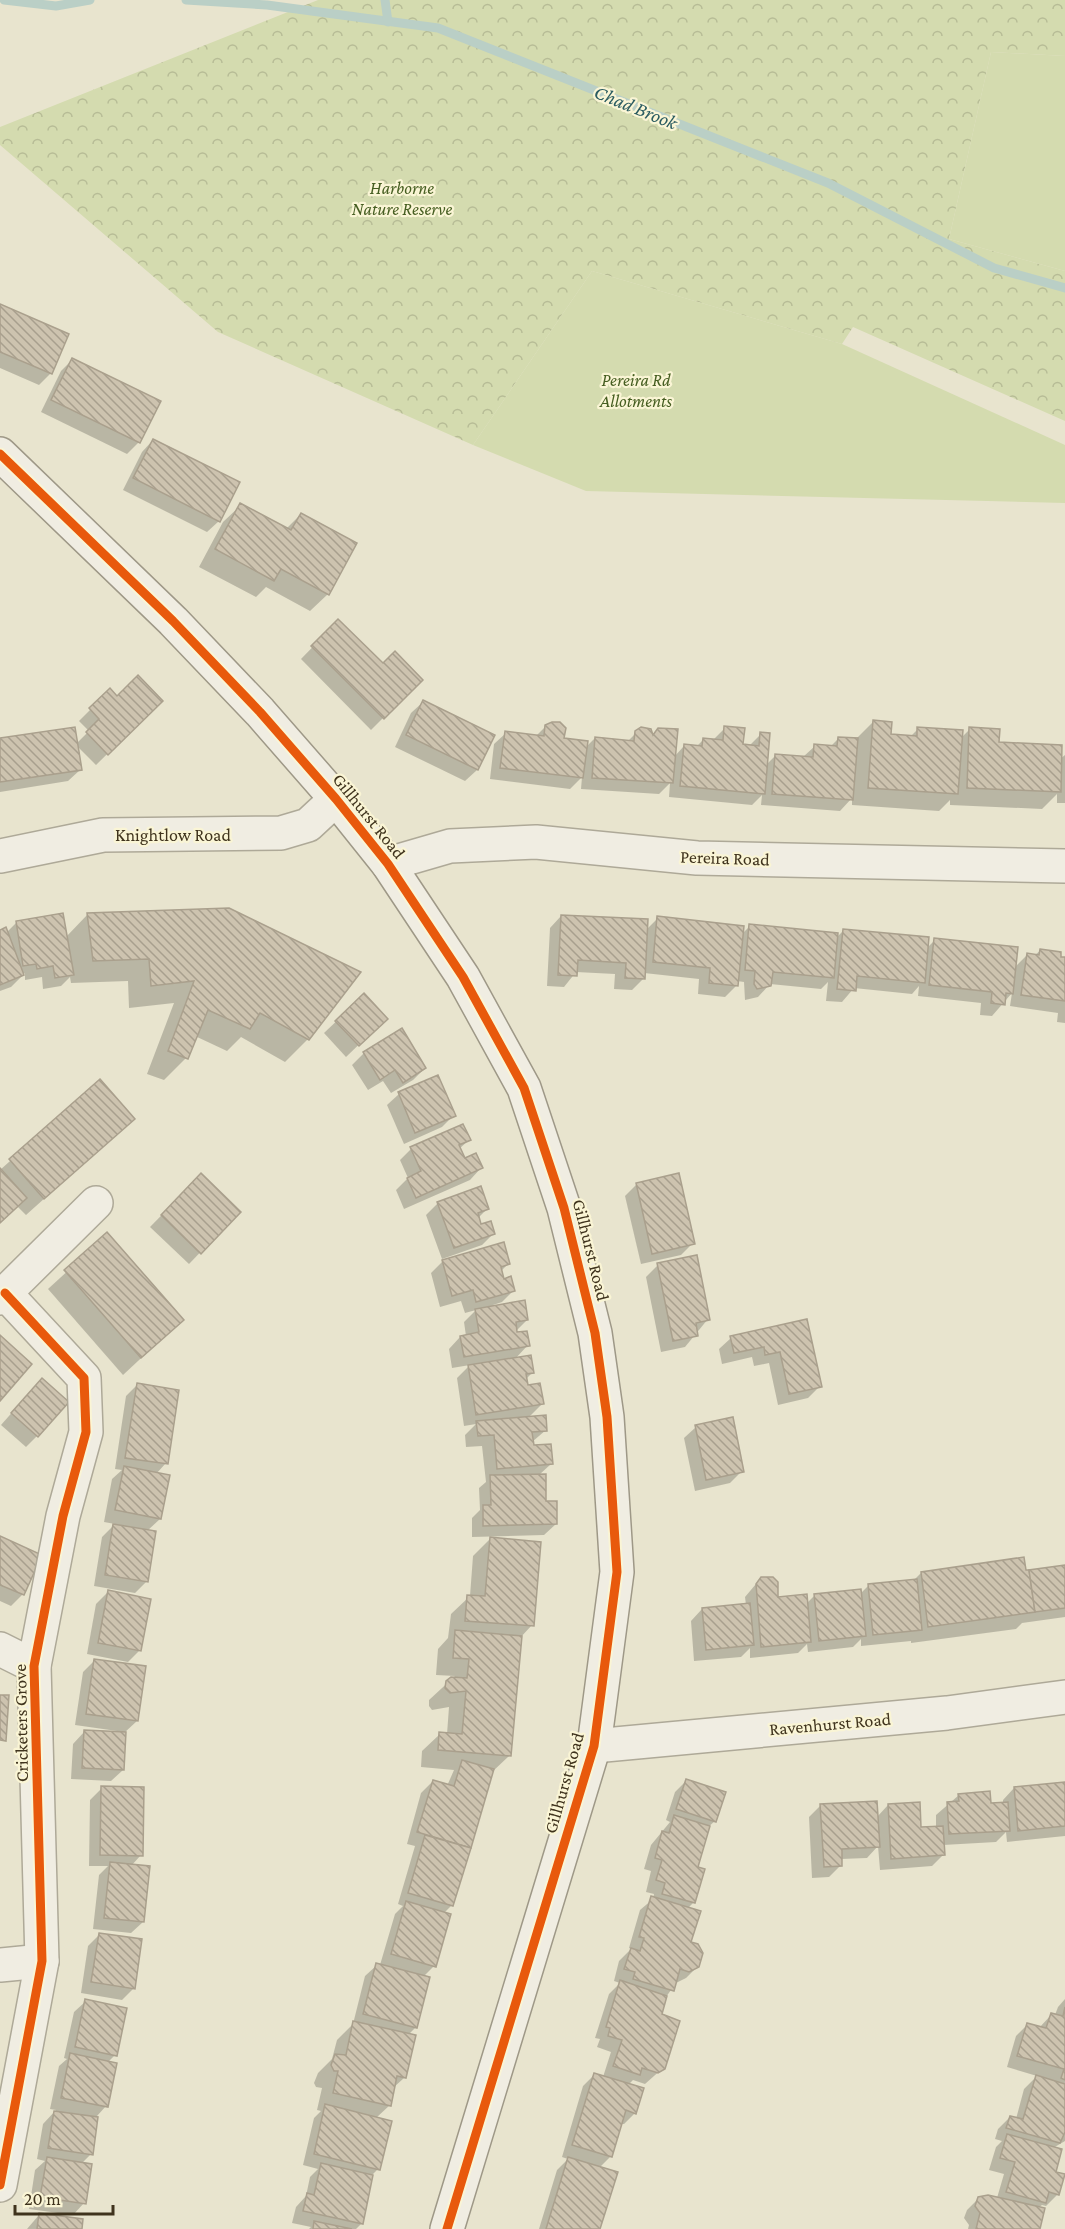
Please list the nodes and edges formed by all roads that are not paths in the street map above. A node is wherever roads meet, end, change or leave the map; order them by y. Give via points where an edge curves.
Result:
1 (0, 454) edge
2 (336, 799) junction
3 (0, 856) edge
4 (388, 864) junction
5 (1065, 866) edge
6 (96, 1203) dead end
7 (2, 1295) edge
8 (0, 1649) edge
9 (34, 1666) junction
10 (1065, 1697) edge
11 (594, 1746) junction
12 (42, 1962) junction
13 (0, 1965) edge
14 (0, 2185) edge
15 (447, 2229) edge

1 - 2 street, Gillhurst Road via 173,621
2 - 3 street, Knightlow Road via 308,825 281,833 103,835
2 - 4 street, Gillhurst Road
4 - 5 street, Pereira Road via 450,846 536,842 697,858
4 - 11 street, Gillhurst Road via 463,977 524,1088 564,1208 595,1333 607,1417 617,1572
6 - 7 street
7 - 9 street, Cricketers Grove via 84,1378 86,1432 63,1516
8 - 9 street
9 - 12 street, Cricketers Grove
10 - 11 street, Ravenhurst Road via 947,1713
11 - 15 street, Gillhurst Road
12 - 13 street
12 - 14 street, Cricketers Grove

